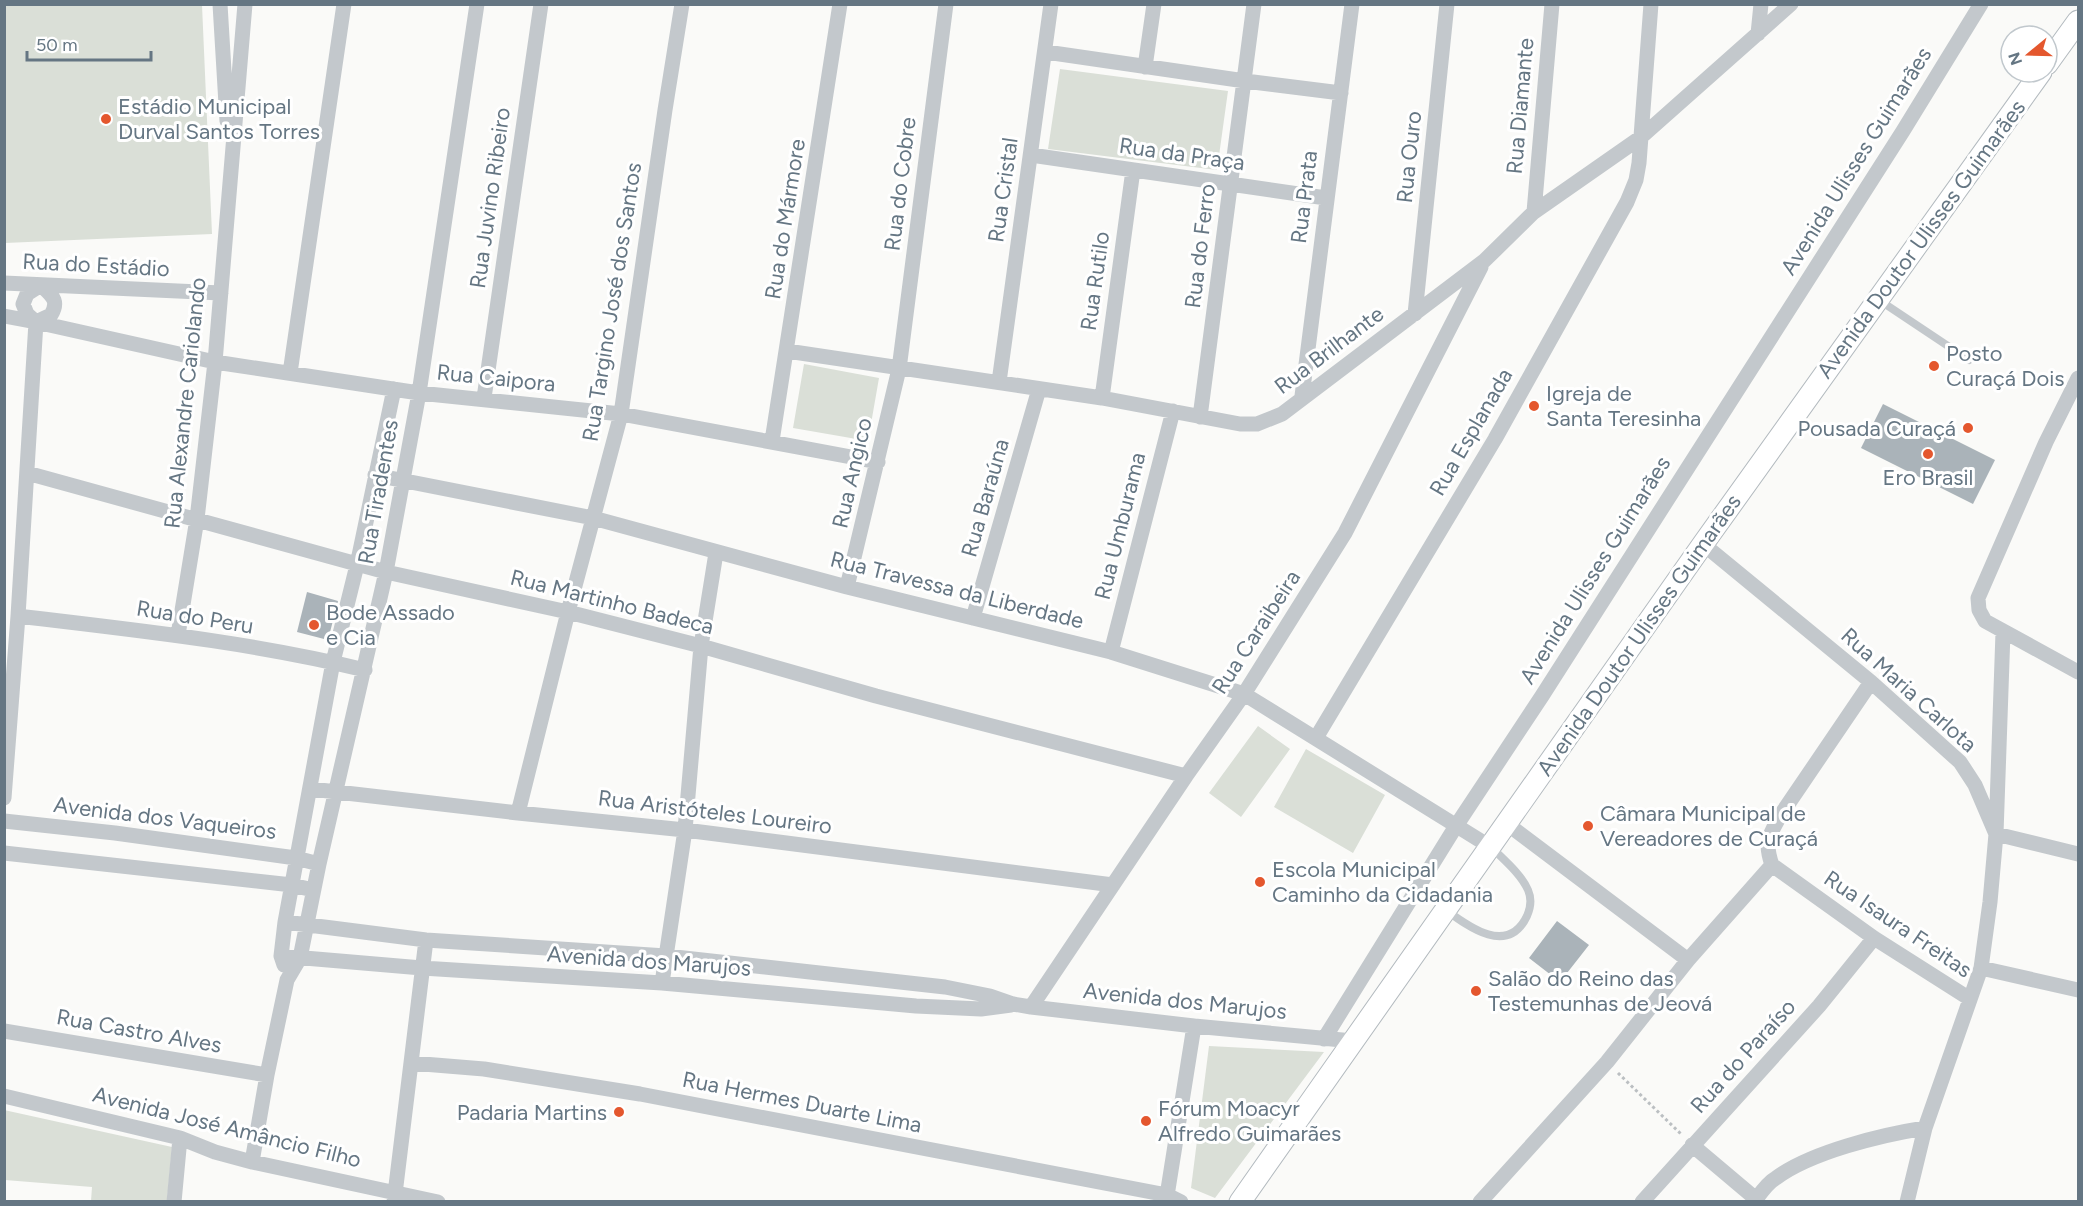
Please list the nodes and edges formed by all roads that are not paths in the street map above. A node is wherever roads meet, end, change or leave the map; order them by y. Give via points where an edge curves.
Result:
1 (220, 4) edge
2 (245, 4) edge
3 (344, 4) edge
4 (477, 4) edge
5 (541, 4) edge
6 (682, 4) edge
7 (840, 4) edge
8 (946, 4) edge
9 (1051, 4) edge
10 (1154, 4) edge
11 (1254, 4) edge
12 (1352, 4) edge
13 (1447, 4) edge
14 (1552, 4) edge
15 (1651, 4) edge
16 (1761, 4) edge
17 (1791, 4) edge
18 (1981, 4) edge
19 (2079, 21) edge
20 (1758, 34) junction
21 (2059, 48) edge
22 (1046, 52) junction
23 (1145, 67) junction
24 (1245, 81) junction
25 (2033, 84) edge
26 (1341, 93) junction
27 (1640, 138) junction
28 (1031, 155) junction
29 (1133, 170) junction
30 (230, 176) junction
31 (1231, 183) junction
32 (1326, 198) junction
33 (1534, 212) junction
34 (1484, 261) junction
35 (4, 283) edge
36 (41, 285) junction
37 (220, 293) junction
38 (1878, 299) junction
39 (1415, 314) junction
40 (4, 316) edge
41 (36, 322) junction
42 (787, 351) junction
43 (1969, 360) dead end
44 (215, 362) junction
45 (899, 369) junction
46 (290, 373) junction
47 (2079, 378) edge
48 (999, 382) junction
49 (394, 389) junction
50 (1039, 389) junction
51 (419, 393) junction
52 (1302, 396) junction
53 (484, 398) junction
54 (1102, 398) junction
55 (1173, 411) junction
56 (621, 414) junction
57 (1200, 417) junction
58 (772, 441) junction
59 (878, 462) junction
60 (27, 473) junction
61 (375, 475) junction
62 (403, 480) junction
63 (593, 518) junction
64 (197, 519) junction
65 (1702, 544) junction
66 (716, 552) junction
67 (357, 565) junction
68 (386, 572) junction
69 (847, 587) junction
70 (568, 612) junction
71 (18, 616) junction
72 (973, 618) junction
73 (2003, 632) junction
74 (178, 635) junction
75 (701, 646) junction
76 (1111, 652) junction
77 (333, 662) junction
78 (365, 670) junction
79 (2079, 672) edge
80 (1871, 682) junction
81 (1244, 694) junction
82 (1316, 738) junction
83 (1186, 776) junction
84 (311, 789) junction
85 (336, 793) junction
86 (4, 798) edge
87 (518, 813) junction
88 (4, 821) edge
89 (1506, 823) junction
90 (1456, 826) junction
91 (685, 830) junction
92 (1996, 834) junction
93 (1489, 846) junction
94 (4, 853) edge
95 (2079, 854) edge
96 (296, 858) junction
97 (318, 864) junction
98 (1772, 865) junction
99 (292, 885) junction
100 (1113, 885) junction
101 (313, 890) junction
102 (1444, 910) junction
103 (285, 922) junction
104 (307, 926) junction
105 (1874, 938) junction
106 (426, 939) junction
107 (281, 956) junction
108 (666, 956) junction
109 (300, 958) junction
110 (1688, 960) junction
111 (422, 968) junction
112 (1981, 968) junction
113 (287, 980) junction
114 (662, 983) junction
115 (2079, 990) edge
116 (1970, 999) junction
117 (1013, 1004) junction
118 (1031, 1007) junction
119 (1194, 1026) junction
120 (4, 1031) edge
121 (1324, 1039) junction
122 (1353, 1041) junction
123 (411, 1063) junction
124 (267, 1075) junction
125 (4, 1096) edge
126 (1925, 1128) junction
127 (180, 1138) junction
128 (1692, 1145) junction
129 (252, 1162) junction
130 (394, 1196) edge
131 (1166, 1198) edge
132 (1755, 1200) edge
133 (174, 1202) edge
134 (438, 1202) edge
135 (1181, 1202) edge
136 (1240, 1202) edge
137 (1480, 1202) edge
138 (1642, 1202) edge
139 (1907, 1202) edge

1 - 30 street, Rua Alexandre Cariolando
2 - 30 street, Rua Alexandre Cariolando
3 - 46 street
4 - 51 street, Rua Tiradentes
5 - 53 street, Rua Juvino Ribeiro
6 - 56 street, Rua Targino José dos Santos
7 - 42 street, Rua do Mármore
8 - 45 street, Rua do Cobre
9 - 22 street, Rua Cristal
10 - 23 street
11 - 24 street, Rua do Ferro
12 - 26 street, Rua Prata
13 - 39 street, Rua Ouro
14 - 33 street, Rua Diamante
15 - 27 street, Rua Esplanada
16 - 20 street
17 - 20 street, Rua Brilhante
18 - 90 street, Avenida Ulisses Guimarães via 1904,131
19 - 21 main road
20 - 27 street, Rua Brilhante
22 - 23 street
22 - 28 street, Rua Cristal
23 - 24 street
24 - 26 street
24 - 31 street, Rua do Ferro
25 - 38 main road, Avenida Doutor Ulisses Guimarães
26 - 32 street, Rua Prata
27 - 33 street, Rua Brilhante
27 - 82 street, Rua Esplanada via 1636,180 1627,201 1494,439
28 - 29 street, Rua da Praça
28 - 48 street, Rua Cristal
29 - 31 street, Rua da Praça
29 - 54 street, Rua Rutilo
30 - 37 street, Rua Alexandre Cariolando
31 - 32 street, Rua da Praça
31 - 57 street, Rua do Ferro
32 - 52 street, Rua Prata
33 - 34 street, Rua Brilhante
34 - 39 street, Rua Brilhante
34 - 81 street, Rua Caraibeira via 1345,533
35 - 36 street, Rua do Estádio
36 - 37 street, Rua do Estádio
36 - 41 street via 27,294 23,304
36 - 41 street via 53,296 55,306 51,315
37 - 44 street, Rua Alexandre Cariolando
38 - 43 lane
38 - 65 main road, Avenida Doutor Ulisses Guimarães
39 - 52 street, Rua Brilhante
40 - 41 street
41 - 44 street
41 - 60 street
42 - 45 street, Rua Brilhante
42 - 58 street, Rua do Mármore
44 - 46 street, Rua Caipora
44 - 64 street, Rua Alexandre Cariolando
45 - 48 street, Rua Brilhante
45 - 59 street, Rua Angico
46 - 49 street, Rua Caipora
47 - 73 street via 2046,442 1978,598 1985,621
48 - 50 street, Rua Brilhante
49 - 51 street, Rua Caipora
49 - 61 street, Rua Tiradentes
50 - 54 street, Rua Brilhante
50 - 72 street, Rua Baraúna
51 - 53 street, Rua Caipora
51 - 62 street, Rua Tiradentes
52 - 57 street, Rua Brilhante via 1282,414 1257,424
53 - 56 street, Rua Caipora
54 - 55 street, Rua Brilhante
55 - 57 street, Rua Brilhante
55 - 76 street, Rua Umburama
56 - 58 street, Rua Caipora
56 - 63 street, Rua Targino José dos Santos
58 - 59 street, Rua Caipora
59 - 69 street, Rua Angico
60 - 64 street, Rua Martinho Badeca
60 - 71 street
61 - 62 street, Rua Travessa da Liberdade
61 - 67 street, Rua Tiradentes
62 - 63 street, Rua Travessa da Liberdade
62 - 68 street, Rua Tiradentes
63 - 66 street, Rua Travessa da Liberdade
63 - 70 street, Rua Targino José dos Santos
64 - 67 street, Rua Martinho Badeca
64 - 74 street, Rua Alexandre Cariolando
65 - 80 street, Rua Maria Carlota
65 - 89 main road, Avenida Doutor Ulisses Guimarães
66 - 69 street, Rua Travessa da Liberdade
66 - 75 street
67 - 68 street, Rua Martinho Badeca
67 - 77 street, Rua Tiradentes
68 - 70 street, Rua Martinho Badeca
68 - 78 street, Rua Tiradentes
69 - 72 street, Rua Travessa da Liberdade
70 - 75 street, Rua Martinho Badeca
70 - 87 street, Rua Targino José dos Santos
71 - 74 street, Rua do Peru
71 - 86 street
72 - 76 street, Rua Travessa da Liberdade
73 - 79 street
73 - 92 street
74 - 77 street, Rua do Peru
75 - 83 street, Rua Martinho Badeca
75 - 91 street
76 - 81 street, Rua Travessa da Liberdade
77 - 78 street, Rua do Peru
77 - 84 street, Rua Tiradentes
78 - 85 street, Rua Tiradentes
80 - 92 street, Rua Maria Carlota via 1960,762 1975,785
80 - 98 street via 1769,836 1767,850
81 - 82 street, Rua Travessa da Liberdade
81 - 83 street, Rua Caraibeira
82 - 90 street, Rua Travessa da Liberdade
83 - 100 street, Rua Caraibeira
84 - 85 street, Rua Aristóteles Loureiro
84 - 96 street, Rua Tiradentes
85 - 87 street, Rua Aristóteles Loureiro
85 - 97 street, Rua Tiradentes
87 - 91 street, Rua Aristóteles Loureiro
88 - 96 street, Avenida dos Vaqueiros
89 - 93 main road, Avenida Doutor Ulisses Guimarães
89 - 110 street
90 - 93 street, Rua Travessa da Liberdade
90 - 121 street, Avenida Ulisses Guimarães
91 - 100 street, Rua Aristóteles Loureiro
91 - 108 street
92 - 95 street
92 - 112 street
93 - 102 main road, Avenida Doutor Ulisses Guimarães
93 - 102 lane via 1527,887 1531,898 1522,925 1509,935 1494,936 1480,933
94 - 99 street
96 - 97 street, Avenida dos Vaqueiros
96 - 99 street, Rua Tiradentes
97 - 101 street, Rua Tiradentes
98 - 105 street, Rua Isaura Freitas
98 - 110 street
99 - 101 street
99 - 103 street, Rua Tiradentes
100 - 118 street, Rua Caraibeira
101 - 104 street, Rua Tiradentes
102 - 122 main road, Avenida Doutor Ulisses Guimarães
103 - 104 street, Avenida dos Marujos
103 - 107 street, Rua Tiradentes
104 - 106 street, Avenida dos Marujos
104 - 109 street, Rua Tiradentes
105 - 116 street, Rua Isaura Freitas
105 - 128 street, Rua do Paraíso via 1819,1006
106 - 108 street, Avenida dos Marujos
106 - 111 street
107 - 109 street, Avenida dos Marujos
107 - 113 street, Rua Tiradentes
108 - 114 street
108 - 117 street, Avenida dos Marujos via 945,987
109 - 111 street, Avenida dos Marujos
109 - 113 street, Rua Tiradentes
110 - 137 street via 1607,1062
111 - 114 street, Avenida dos Marujos
111 - 123 street
112 - 115 street, Rua Isaura Freitas
112 - 116 street
113 - 124 street, Rua Tiradentes
114 - 117 street, Avenida dos Marujos via 960,1009
116 - 126 street
117 - 118 street, Avenida dos Marujos
118 - 119 street, Avenida dos Marujos
119 - 121 street, Avenida dos Marujos
119 - 131 street
120 - 124 street, Rua Castro Alves
121 - 122 street, Avenida dos Marujos
122 - 136 main road, Avenida Doutor Ulisses Guimarães
123 - 130 street
123 - 131 street, Rua Hermes Duarte Lima via 484,1069 640,1094
124 - 129 street, Rua Tiradentes
125 - 127 street, Avenida José Amâncio Filho
126 - 132 street via 1882,1136 1801,1163 1774,1178
126 - 139 street
127 - 129 street, Avenida José Amâncio Filho
127 - 133 street
128 - 132 street
128 - 138 street, Rua do Paraíso
129 - 130 street, Avenida José Amâncio Filho
130 - 134 street, Avenida José Amâncio Filho
131 - 135 street, Rua Hermes Duarte Lima

